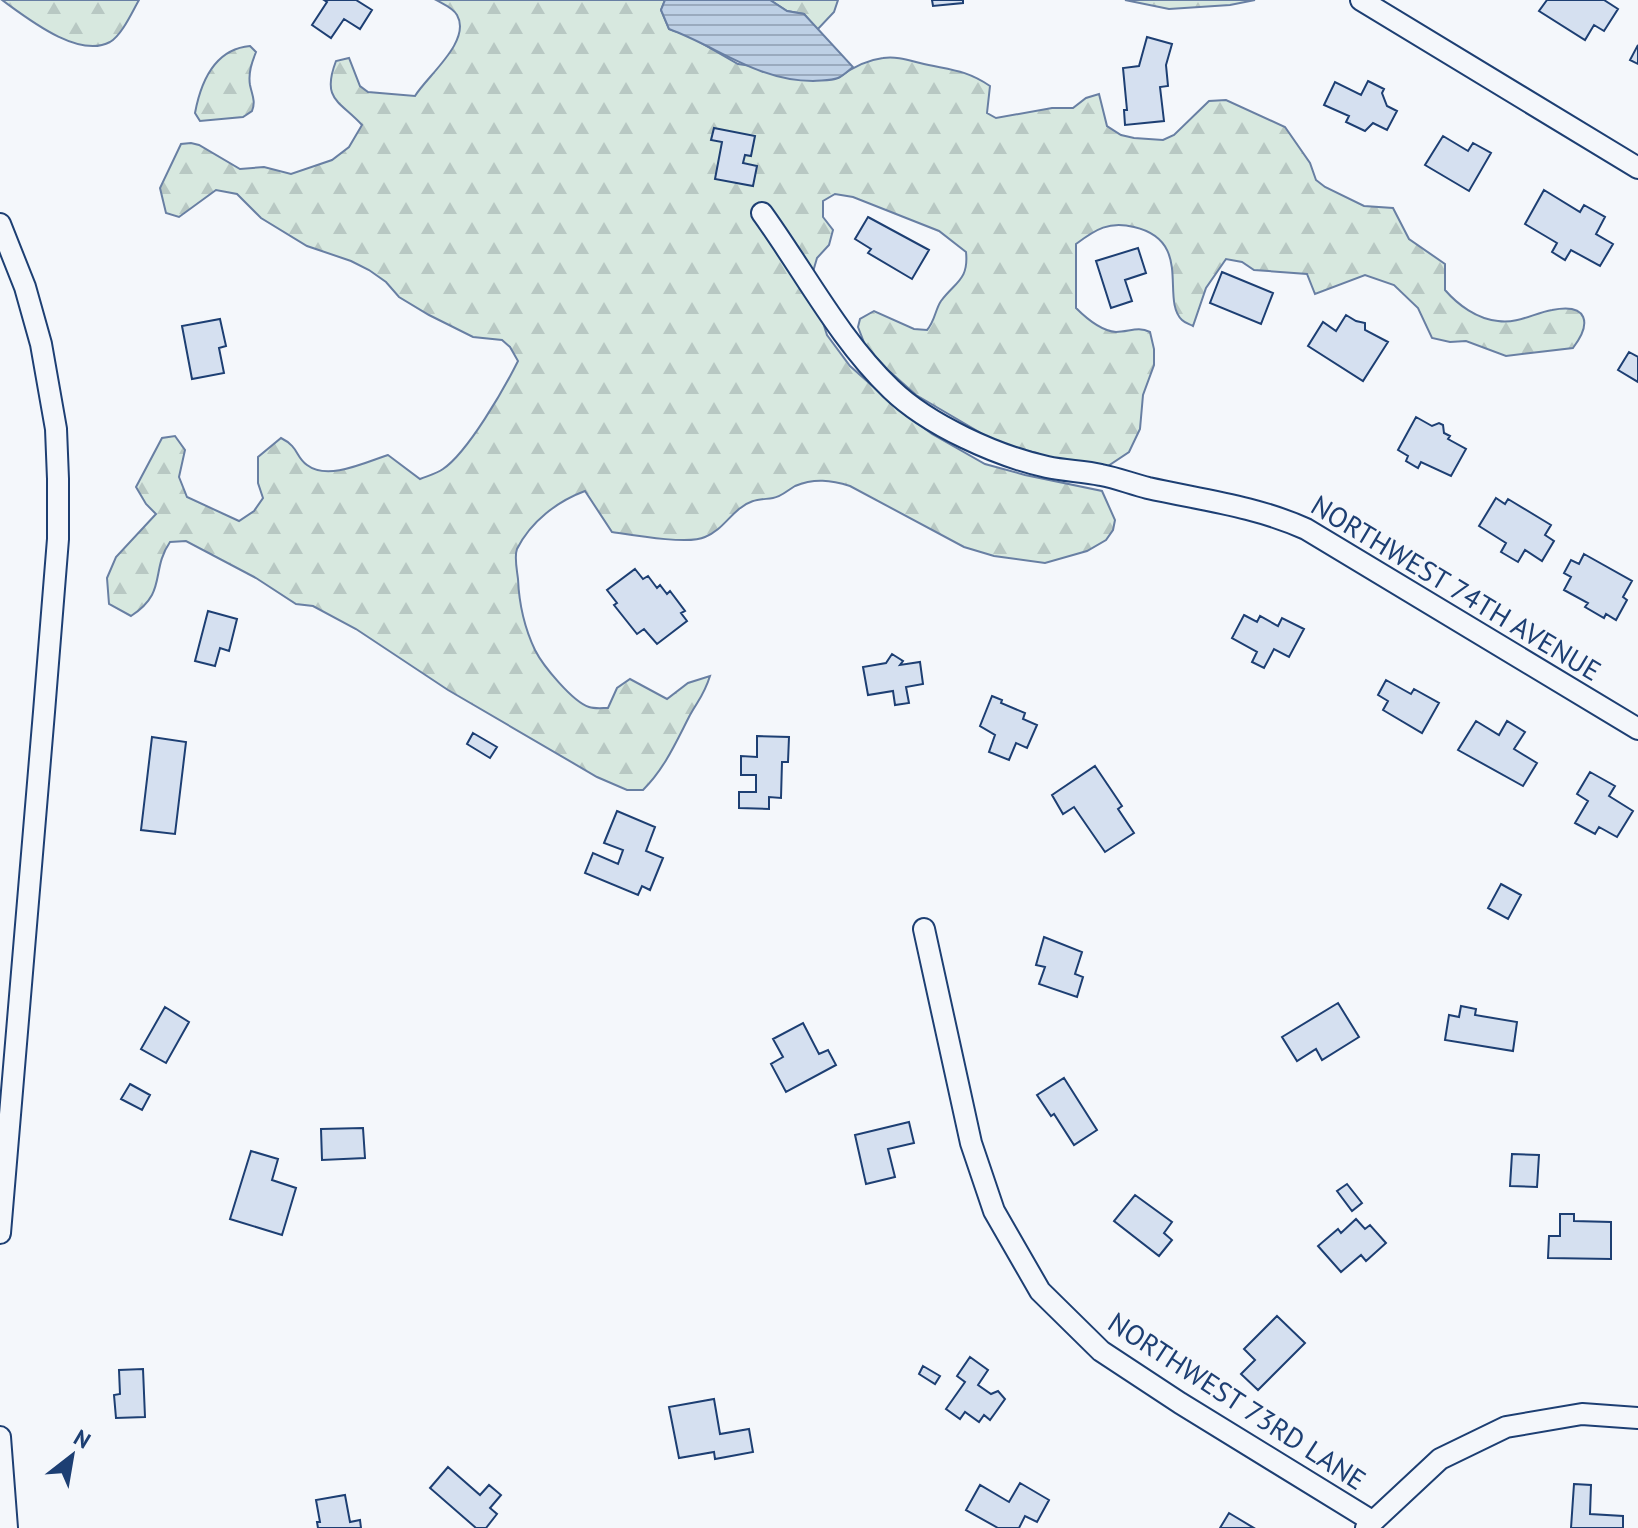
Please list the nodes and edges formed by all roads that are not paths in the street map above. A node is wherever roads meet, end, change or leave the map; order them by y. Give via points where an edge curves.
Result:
1 (1361, 0) edge
2 (1638, 168) edge
3 (762, 213) dead end
4 (0, 224) edge
5 (1638, 729) edge
6 (924, 929) dead end
7 (0, 1233) edge
8 (1638, 1418) edge
9 (0, 1437) edge
10 (1369, 1524) edge
11 (7, 1528) edge

1 - 2 street
3 - 5 street, NORTHWEST 74TH AVENUE via 864,359 924,414 1005,455 1278,516
4 - 7 street via 41,344 56,429 58,539
6 - 10 street, NORTHWEST 73RD LANE via 971,1143 994,1211 1040,1291 1101,1351
8 - 10 street via 1582,1414 1506,1427 1440,1459
9 - 11 street

